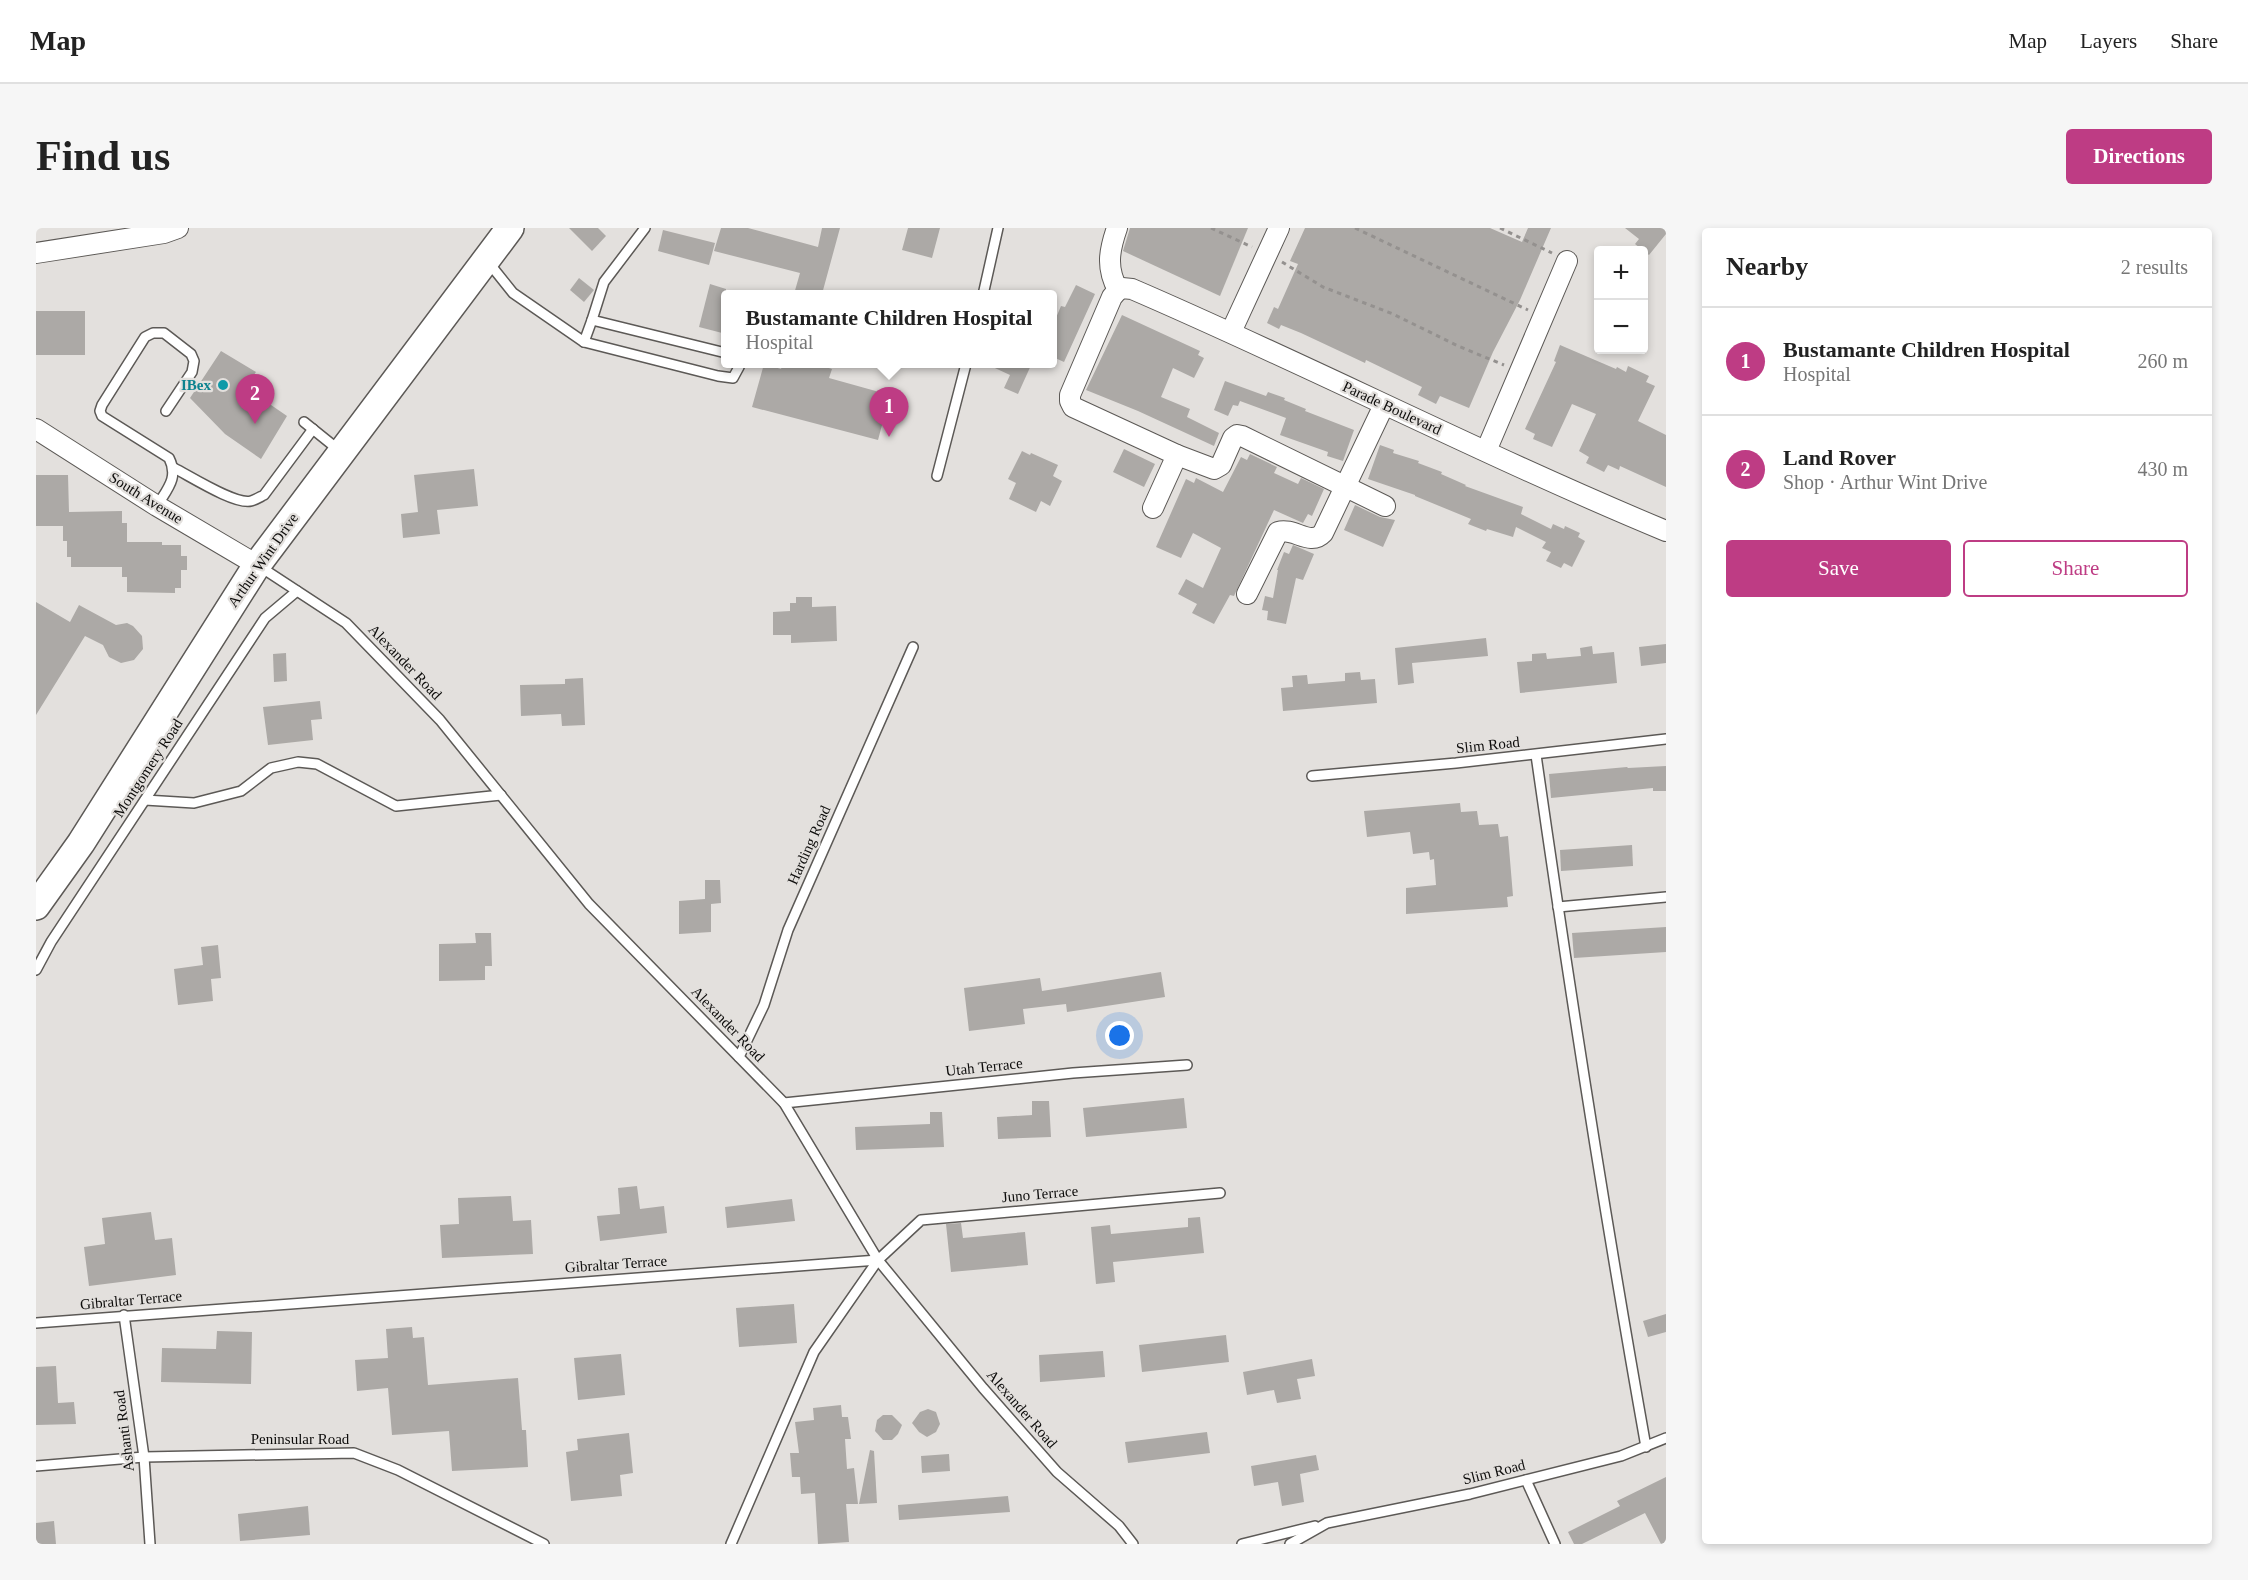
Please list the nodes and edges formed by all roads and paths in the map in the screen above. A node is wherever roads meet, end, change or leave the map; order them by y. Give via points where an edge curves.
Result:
1 (178, 228) edge
2 (645, 228) edge
3 (998, 228) edge
4 (1118, 228) edge
5 (1211, 228) edge
6 (1279, 228) edge
7 (1354, 228) edge
8 (1500, 228) edge
9 (502, 238) edge
10 (36, 253) edge
11 (1267, 253) junction
12 (1567, 261) joint
13 (983, 290) edge
14 (1118, 290) junction
15 (1543, 317) junction
16 (592, 320) junction
17 (1231, 332) junction
18 (584, 342) junction
19 (721, 352) edge
20 (738, 368) edge
21 (965, 368) edge
22 (1520, 371) junction
23 (1384, 405) junction
24 (166, 411) dead end
25 (304, 422) dead end
26 (36, 429) edge
27 (313, 429) junction
28 (1486, 451) junction
29 (341, 453) junction
30 (1177, 455) junction
31 (174, 468) junction
32 (937, 476) dead end
33 (1345, 486) junction
34 (157, 506) junction
35 (1385, 506) dead end
36 (1153, 508) dead end
37 (1666, 531) edge
38 (257, 565) junction
39 (297, 591) junction
40 (1247, 594) dead end
41 (913, 647) dead end
42 (1666, 739) edge
43 (1536, 755) junction
44 (1312, 776) dead end
45 (501, 795) junction
46 (145, 800) junction
47 (1666, 897) edge
48 (36, 906) edge
49 (1558, 907) junction
50 (36, 970) edge
51 (739, 1058) junction
52 (1187, 1065) dead end
53 (784, 1103) junction
54 (1220, 1193) dead end
55 (878, 1260) junction
56 (124, 1315) junction
57 (36, 1323) edge
58 (1666, 1438) edge
59 (1646, 1447) junction
60 (144, 1457) junction
61 (36, 1466) edge
62 (1526, 1480) junction
63 (1326, 1524) junction
64 (150, 1544) edge
65 (544, 1544) edge
66 (731, 1544) edge
67 (1133, 1544) edge
68 (1242, 1544) edge
69 (1290, 1544) edge
70 (1555, 1544) edge

1 - 10 street
2 - 16 lane via 604,282
3 - 13 lane
4 - 14 street via 1109,255 1110,276
5 - 11 path
6 - 11 street
7 - 15 path
8 - 12 path
9 - 18 lane via 492,268 513,293
9 - 29 main road, Arthur Wint Drive
11 - 17 street
11 - 22 path via 1323,287
12 - 15 street
14 - 17 street, Parade Boulevard via 1132,289
14 - 30 street via 1070,395 1071,405
15 - 22 street
16 - 18 lane
16 - 19 lane
17 - 23 street, Parade Boulevard
18 - 20 lane via 718,376 733,378
21 - 32 lane
22 - 28 street
23 - 28 street, Parade Boulevard
23 - 33 street
24 - 31 lane via 192,372 194,361 191,354 164,333 153,333 145,338 100,411 102,416 169,458
25 - 27 lane
26 - 34 street, South Avenue
27 - 29 lane
27 - 31 lane via 264,495 252,501 231,497
28 - 37 street, Parade Boulevard
29 - 38 main road, Arthur Wint Drive
30 - 33 street via 1217,469 1233,438 1240,435
30 - 36 street
31 - 34 lane via 173,479
33 - 35 street
33 - 40 street via 1318,538 1284,530 1276,534
34 - 38 street, South Avenue
38 - 39 lane, Alexander Road
38 - 48 main road, Arthur Wint Drive via 81,843
39 - 45 lane, Alexander Road via 346,623 441,720
39 - 46 lane, Montgomery Road via 265,618
41 - 51 lane, Harding Road via 788,930 764,1005
42 - 43 lane, Slim Road
43 - 44 lane, Slim Road
43 - 49 lane
45 - 46 lane via 396,806 317,764 298,762 271,768 241,791 194,804
45 - 51 lane, Alexander Road via 589,904
46 - 50 lane, Montgomery Road
47 - 49 lane
49 - 59 lane
51 - 53 lane, Alexander Road
52 - 53 lane, Utah Terrace
53 - 55 lane, Alexander Road
54 - 55 lane, Juno Terrace via 921,1220
55 - 56 lane, Gibraltar Terrace
55 - 66 lane via 814,1352
55 - 67 lane, Alexander Road via 1057,1472 1119,1526
56 - 57 lane, Gibraltar Terrace
56 - 60 lane, Ashanti Road
58 - 59 lane, Slim Road
59 - 62 lane, Slim Road
60 - 61 lane, Peninsular Road
60 - 64 lane, Ashanti Road
60 - 65 lane, Peninsular Road via 354,1453 398,1470
62 - 63 lane, Slim Road
62 - 70 lane
63 - 68 lane, Slim Road
63 - 69 lane, Slim Road

